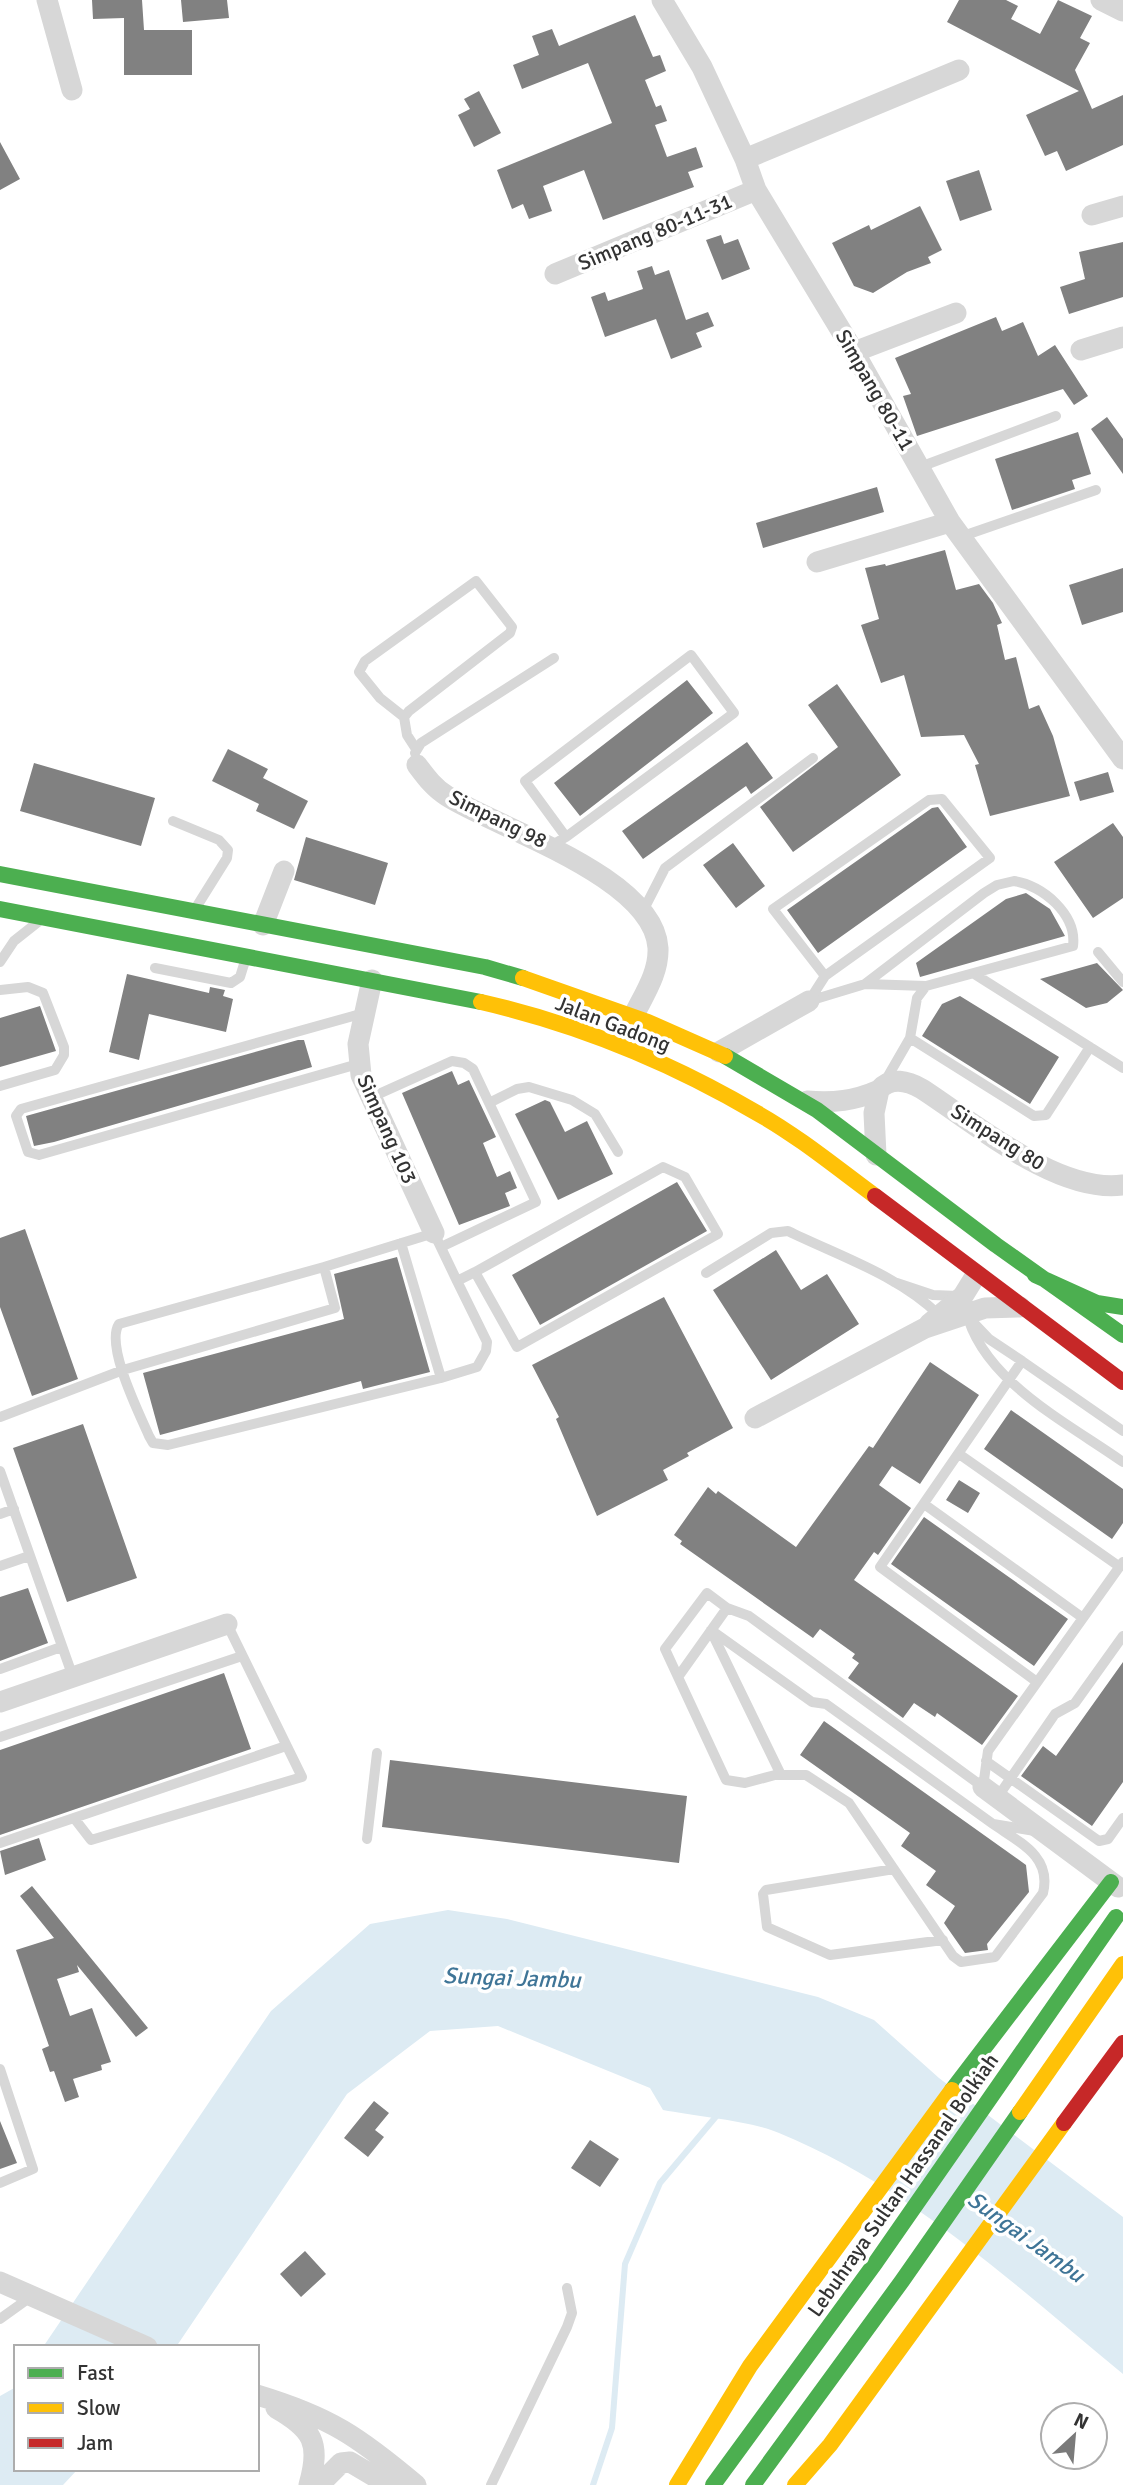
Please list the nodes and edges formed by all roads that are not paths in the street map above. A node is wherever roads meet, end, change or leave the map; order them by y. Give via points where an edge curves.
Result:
1 (47, 0) edge
2 (662, 0) edge
3 (1101, 0) edge
4 (1123, 11) edge
5 (959, 70) dead end
6 (72, 90) dead end
7 (745, 159) junction
8 (756, 190) junction
9 (1123, 206) edge
10 (1092, 215) dead end
11 (555, 274) dead end
12 (956, 313) dead end
13 (1123, 337) edge
14 (1081, 350) dead end
15 (854, 352) junction
16 (1056, 416) dead end
17 (920, 467) junction
18 (1096, 490) dead end
19 (956, 529) junction
20 (817, 562) dead end
21 (554, 658) dead end
22 (404, 717) junction
23 (417, 757) junction
24 (813, 758) dead end
25 (1123, 759) edge
26 (173, 821) dead end
27 (559, 841) junction
28 (284, 871) dead end
29 (0, 874) edge
30 (0, 909) edge
31 (193, 911) junction
32 (642, 913) junction
33 (43, 918) junction
34 (263, 925) junction
35 (1098, 952) dead end
36 (246, 957) junction
37 (0, 962) edge
38 (155, 968) dead end
39 (976, 975) junction
40 (825, 976) junction
41 (372, 980) junction
42 (1123, 982) edge
43 (865, 984) junction
44 (926, 986) junction
45 (0, 990) edge
46 (809, 1001) junction
47 (364, 1013) junction
48 (635, 1013) junction
49 (910, 1038) junction
50 (1090, 1047) junction
51 (719, 1052) junction
52 (358, 1064) junction
53 (1123, 1068) edge
54 (0, 1086) edge
55 (881, 1088) junction
56 (372, 1097) junction
57 (804, 1100) junction
58 (489, 1103) junction
59 (618, 1152) dead end
60 (876, 1155) junction
61 (1123, 1185) edge
62 (438, 1240) junction
63 (401, 1243) junction
64 (324, 1267) junction
65 (475, 1272) junction
66 (706, 1273) dead end
67 (976, 1275) junction
68 (1035, 1275) junction
69 (457, 1281) junction
70 (894, 1282) junction
71 (965, 1306) junction
72 (1020, 1307) junction
73 (1123, 1307) edge
74 (932, 1322) junction
75 (1123, 1335) edge
76 (1022, 1361) junction
77 (124, 1370) junction
78 (441, 1378) junction
79 (1009, 1380) junction
80 (1123, 1382) edge
81 (0, 1416) edge
82 (755, 1418) dead end
83 (1123, 1431) edge
84 (959, 1454) junction
85 (1123, 1462) edge
86 (0, 1471) edge
87 (924, 1504) junction
88 (14, 1509) junction
89 (0, 1514) edge
90 (29, 1556) junction
91 (1121, 1565) edge
92 (0, 1566) edge
93 (727, 1608) junction
94 (1083, 1618) junction
95 (227, 1624) joint
96 (711, 1630) junction
97 (1123, 1636) edge
98 (61, 1647) junction
99 (242, 1656) junction
100 (0, 1669) edge
101 (678, 1676) junction
102 (73, 1677) junction
103 (1037, 1682) junction
104 (0, 1702) edge
105 (0, 1737) edge
106 (286, 1746) junction
107 (377, 1753) dead end
108 (986, 1760) junction
109 (781, 1775) junction
110 (1010, 1778) junction
111 (990, 1792) junction
112 (74, 1818) junction
113 (1123, 1818) edge
114 (993, 1824) junction
115 (1043, 1832) junction
116 (367, 1839) dead end
117 (0, 1843) edge
118 (894, 1869) junction
119 (1119, 1880) edge
120 (1123, 1906) edge
121 (943, 1940) junction
122 (1123, 1964) edge
123 (1123, 2043) edge
124 (0, 2069) edge
125 (0, 2183) edge
126 (0, 2282) edge
127 (568, 2288) dead end
128 (36, 2297) junction
129 (0, 2319) edge
130 (143, 2345) edge
131 (259, 2397) edge
132 (259, 2397) edge
133 (309, 2485) edge
134 (319, 2485) edge
135 (389, 2485) edge
136 (416, 2485) edge
137 (491, 2485) edge
138 (677, 2485) edge
139 (713, 2485) edge
140 (753, 2485) edge
141 (795, 2485) edge

1 - 6 street
2 - 7 street, Simpang 80-11 via 702,67
3 - 4 street
5 - 7 street
7 - 8 street, Simpang 80-11
8 - 11 street, Simpang 80-11-31
8 - 15 street, Simpang 80-11
9 - 10 street
12 - 15 street
13 - 14 street
15 - 17 street, Simpang 80-11
16 - 17 lane
17 - 19 street, Simpang 80-11
18 - 19 lane
19 - 20 street
19 - 25 street, Simpang 80-11
21 - 23 lane
22 - 22 lane via 510,633 512,627 476,582 365,661 359,671 380,698
22 - 23 lane
23 - 27 street, Simpang 98 via 430,782 448,797
24 - 32 lane via 665,868
26 - 31 lane via 219,841 228,850
27 - 27 lane via 734,713 691,655 525,781
27 - 32 street, Simpang 98
28 - 34 street
29 - 31 main road, Jalan Gadong
30 - 33 main road, Jalan Gadong
31 - 34 main road, Jalan Gadong
32 - 48 street, Simpang 98 via 658,948 654,975
33 - 36 main road, Jalan Gadong
33 - 37 lane via 14,941
34 - 48 main road, Jalan Gadong via 485,967
35 - 42 lane
36 - 38 lane via 240,977 231,984
36 - 41 main road, Jalan Gadong
39 - 43 lane via 1073,946 1074,933 1067,917 1030,883 997,885
39 - 44 lane
39 - 50 lane
40 - 40 lane via 990,858 942,799 929,800 773,909
40 - 46 lane
41 - 47 street, Simpang 103
41 - 67 main road, Jalan Gadong via 515,1010 570,1027 700,1082 758,1113 825,1159
43 - 44 lane
43 - 46 lane
44 - 49 lane via 917,998
45 - 54 lane via 28,987 43,993 64,1047 55,1070
46 - 51 street
47 - 52 street, Simpang 103
47 - 52 lane via 21,1109 16,1116 28,1152 40,1155
48 - 51 main road, Jalan Gadong
49 - 50 lane via 1034,1116 1046,1115
49 - 55 lane
50 - 53 lane
51 - 57 main road, Jalan Gadong
52 - 56 street, Simpang 103
55 - 57 street, Simpang 80 via 859,1099 834,1103
55 - 60 street via 874,1113
55 - 61 street, Simpang 80 via 901,1081 911,1083 1055,1173 1102,1187
56 - 58 lane via 452,1061 473,1069
56 - 62 street, Simpang 103
57 - 60 main road, Jalan Gadong
58 - 59 lane via 528,1087 572,1100 595,1114
58 - 62 lane via 536,1202
60 - 68 main road, Jalan Gadong
62 - 63 lane
62 - 69 lane
63 - 64 lane
63 - 78 lane
64 - 77 lane via 124,1321 116,1328 114,1342
64 - 77 lane via 335,1308
65 - 65 lane via 517,1347 718,1234 685,1178 663,1167
65 - 69 lane
66 - 70 lane via 771,1233 788,1231
67 - 71 street
67 - 72 main road, Jalan Gadong
68 - 73 main road via 1097,1303
68 - 75 main road, Jalan Gadong
69 - 78 lane via 487,1342 486,1351 477,1367
70 - 71 lane
70 - 74 lane via 915,1294
71 - 72 street
71 - 74 street
71 - 76 lane via 989,1339
71 - 79 lane via 972,1334
72 - 80 main road, Jalan Gadong
74 - 82 street
76 - 79 lane
76 - 83 lane
77 - 78 lane via 149,1436 160,1446
77 - 81 lane
79 - 84 lane
79 - 85 lane
84 - 87 lane
84 - 91 lane
86 - 88 lane
87 - 94 lane
87 - 103 lane via 880,1567
88 - 89 lane
88 - 90 lane
90 - 92 lane
90 - 98 lane
91 - 94 lane
93 - 96 lane
93 - 101 lane via 708,1593 665,1649
93 - 111 lane via 749,1616
94 - 103 lane
95 - 99 lane
95 - 102 street
96 - 101 lane
96 - 109 lane
96 - 114 lane via 813,1702 826,1704
97 - 110 lane via 1075,1703 1055,1714
98 - 100 lane
98 - 102 lane
99 - 105 lane
99 - 106 lane
101 - 109 lane via 726,1780 745,1783
102 - 104 street
103 - 108 lane
106 - 112 lane
106 - 112 lane via 302,1777 91,1840
107 - 116 lane
108 - 110 lane
108 - 111 lane
109 - 118 lane via 806,1775 849,1803
110 - 111 lane
110 - 113 lane via 1099,1841 1108,1839
111 - 115 street
112 - 117 lane
114 - 115 lane
114 - 121 lane via 1038,1857 1045,1872 1043,1893 996,1957 961,1962
115 - 119 street
118 - 121 lane
118 - 121 lane via 766,1890 767,1927 830,1955
119 - 138 main road via 1006,2016 750,2367
120 - 139 main road, Lebuhraya Sultan Hassanal Bolkiah via 876,2262
122 - 140 main road
123 - 141 main road via 830,2445
124 - 125 lane via 33,2169
126 - 128 street
127 - 137 lane via 572,2313 567,2327
128 - 129 lane
128 - 130 street
131 - 133 street via 308,2430 315,2457
132 - 136 street via 307,2410 340,2427
134 - 135 street via 341,2463 350,2462

